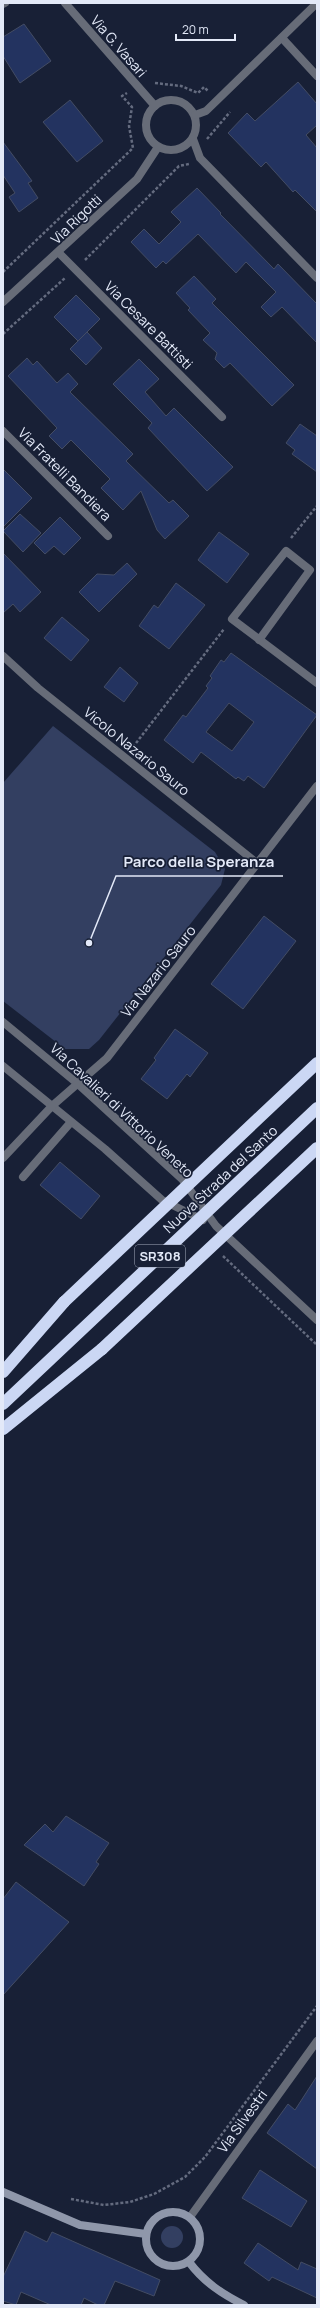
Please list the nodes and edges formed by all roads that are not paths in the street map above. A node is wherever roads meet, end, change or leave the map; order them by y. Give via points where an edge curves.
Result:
1 (65, 3) edge
2 (317, 3) edge
3 (282, 38) junction
4 (317, 76) edge
5 (155, 106) junction
6 (195, 115) junction
7 (193, 139) junction
8 (158, 147) junction
9 (59, 252) junction
10 (317, 278) edge
11 (3, 302) edge
12 (222, 416) dead end
13 (3, 431) edge
14 (108, 536) dead end
15 (259, 640) junction
16 (3, 656) edge
17 (317, 684) edge
18 (317, 786) edge
19 (258, 864) junction
20 (3, 1022) edge
21 (317, 1063) edge
22 (3, 1066) edge
23 (78, 1084) junction
24 (52, 1106) junction
25 (317, 1108) edge
26 (71, 1122) junction
27 (317, 1148) edge
28 (3, 1158) edge
29 (23, 1177) dead end
30 (216, 1226) junction
31 (317, 1320) edge
32 (3, 1372) edge
33 (3, 1404) edge
34 (3, 1429) edge
35 (317, 2041) edge
36 (3, 2192) edge
37 (190, 2217) junction
38 (146, 2234) junction
39 (189, 2262) junction
40 (244, 2305) edge

1 - 5 street, Via G. Vasari
2 - 3 street
3 - 4 street
3 - 6 street via 206,111
5 - 6 street via 161,102 177,100 185,103
5 - 8 street via 147,117 146,131
6 - 7 street via 197,128
7 - 8 street via 188,145 173,151
7 - 10 street via 200,158
8 - 9 street, Via Rigotti via 137,179
9 - 11 street, Via Rigotti
9 - 12 street, Via Cesare Battisti
13 - 14 street, Via Fratelli Bandiera
15 - 15 street via 232,619 286,551 310,570
15 - 17 street
16 - 19 street, Vicolo Nazario Sauro via 38,688
18 - 19 street, Via Nazario Sauro
19 - 23 street, Via Nazario Sauro via 106,1058
20 - 23 street, Via Cavalieri di Vittorio Veneto
21 - 32 highway, bridge via 64,1302
22 - 24 street, Via Cavalieri di Vittorio Veneto
23 - 24 street, Via Nazario Sauro
23 - 30 street, Via Cavalieri di Vittorio Veneto via 182,1179
24 - 26 street, Via Cavalieri di Vittorio Veneto
24 - 28 street, Via Nazario Sauro
25 - 33 highway, Nuova Strada del Santo / SR308, bridge
26 - 29 street
26 - 30 street, Via Cavalieri di Vittorio Veneto via 162,1200
27 - 34 highway, bridge via 102,1348
30 - 31 street, Via Cavalieri di Vittorio Veneto
35 - 37 street, Via Silvestri
36 - 38 main road via 80,2225
37 - 38 main road via 172,2212 163,2213 155,2218
37 - 39 main road via 197,2225 200,2245 196,2255
38 - 39 main road via 147,2248 154,2259 171,2267
39 - 40 main road via 199,2275 222,2294

